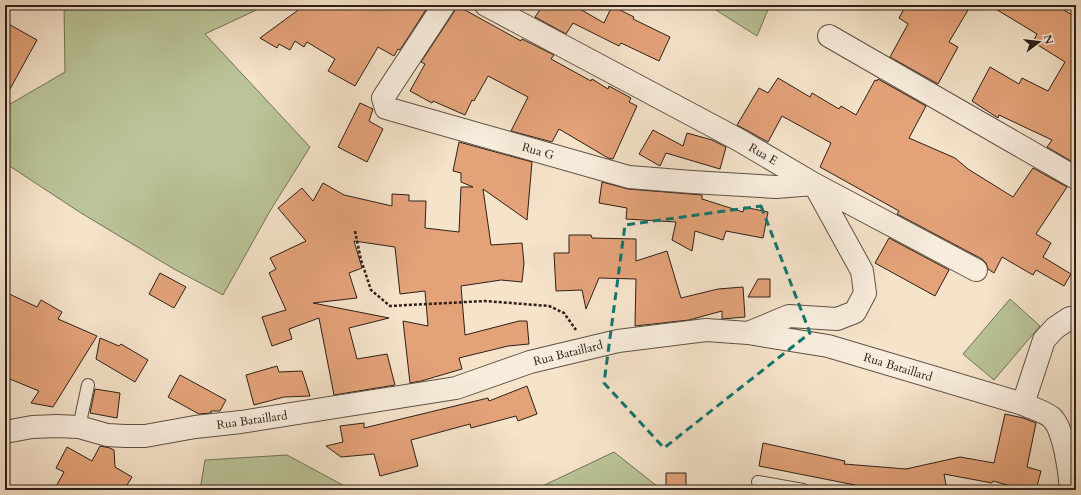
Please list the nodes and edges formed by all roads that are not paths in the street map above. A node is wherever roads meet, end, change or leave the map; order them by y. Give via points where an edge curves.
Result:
1 (444, 5) edge
2 (486, 5) edge
3 (829, 36) dead end
4 (1076, 178) edge
5 (814, 184) junction
6 (976, 270) dead end
7 (1076, 318) edge
8 (748, 333) junction
9 (88, 384) dead end
10 (1022, 404) junction
11 (79, 427) junction
12 (5, 432) edge
13 (758, 482) dead end
14 (804, 490) edge
15 (1070, 490) edge

1 - 5 street, Rua G via 383,98 386,108 629,177 776,187
2 - 5 street, Rua E via 739,140
3 - 4 street
5 - 6 street, Rua E
5 - 8 street via 862,271 865,293 855,312 837,319 789,316
7 - 10 street via 1070,318 1055,328 1044,340
8 - 10 street, Rua Bataillard via 828,346
8 - 11 street, Rua Bataillard via 706,330 618,341 530,362 456,388 145,436 107,435
9 - 11 lane
10 - 15 street, Rua Bataillard via 1051,417 1059,429 1064,442
11 - 12 street, Rua Bataillard via 32,427
13 - 14 lane

